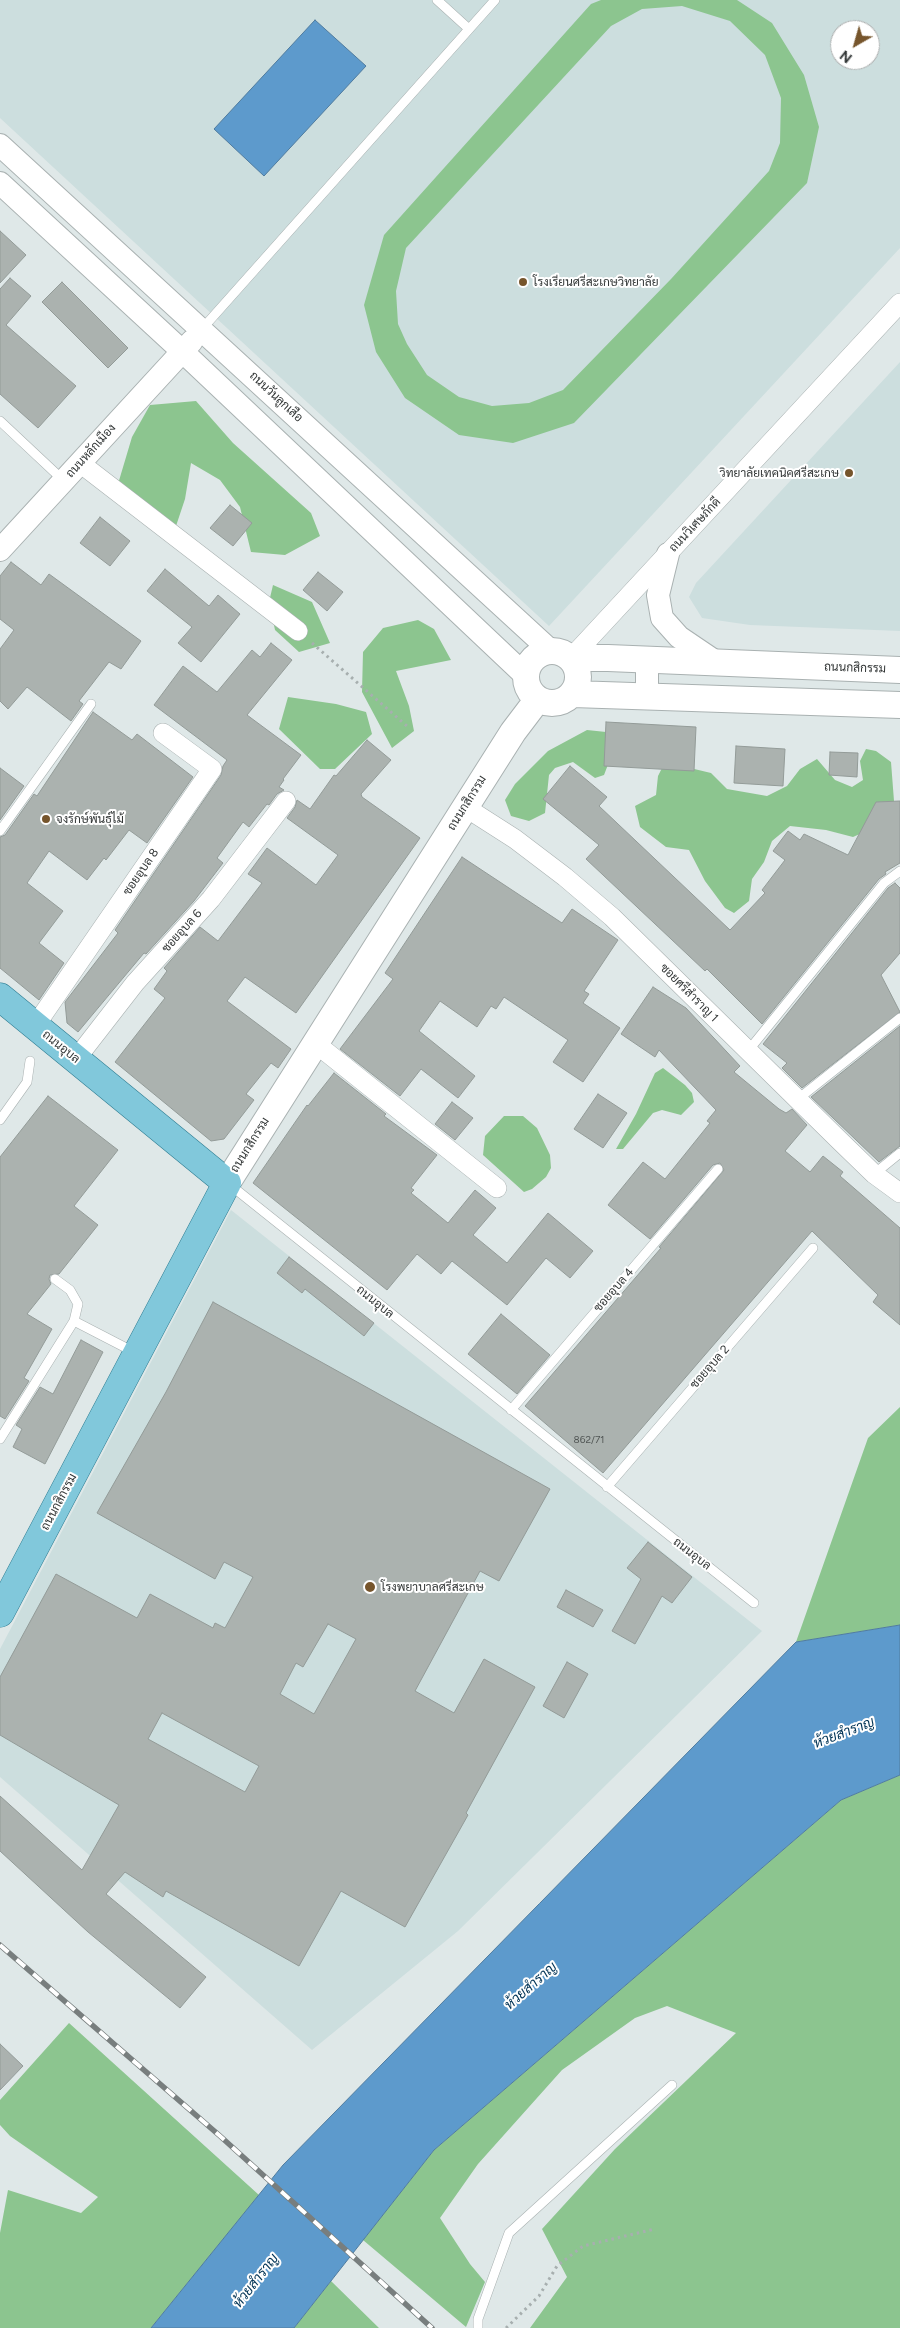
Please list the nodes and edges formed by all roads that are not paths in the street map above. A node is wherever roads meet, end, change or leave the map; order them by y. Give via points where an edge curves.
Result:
1 (438, 0) edge
2 (495, 0) edge
3 (469, 29) junction
4 (0, 145) edge
5 (0, 183) edge
6 (900, 303) edge
7 (202, 329) junction
8 (182, 351) junction
9 (0, 421) edge
10 (80, 463) junction
11 (64, 481) junction
12 (0, 550) edge
13 (668, 554) junction
14 (298, 631) road end
15 (561, 655) junction
16 (647, 659) junction
17 (716, 662) junction
18 (900, 670) edge
19 (526, 676) junction
20 (573, 694) junction
21 (647, 695) junction
22 (538, 699) junction
23 (91, 704) dead end
24 (900, 705) edge
25 (163, 733) dead end
26 (286, 801) dead end
27 (465, 807) junction
28 (0, 831) edge
29 (900, 871) edge
30 (0, 997) edge
31 (900, 1018) edge
32 (36, 1026) junction
33 (315, 1044) junction
34 (748, 1051) junction
35 (76, 1059) junction
36 (30, 1061) dead end
37 (798, 1099) junction
38 (1, 1115) edge
39 (900, 1153) edge
40 (718, 1169) dead end
41 (874, 1174) junction
42 (227, 1183) junction
43 (497, 1188) dead end
44 (900, 1193) edge
45 (813, 1248) dead end
46 (55, 1279) dead end
47 (74, 1321) junction
48 (137, 1353) junction
49 (511, 1410) junction
50 (1, 1436) edge
51 (632, 1458) junction
52 (640, 1464) dead end
53 (607, 1487) junction
54 (754, 1603) dead end
55 (0, 1613) edge
56 (672, 2085) dead end
57 (478, 2328) edge

1 - 3 lane
2 - 3 lane
3 - 7 lane
4 - 7 street, ถนนวันลูกเสือ
5 - 8 street
6 - 13 street, ถนนวิเศษภักดี
7 - 8 street, ถนนหลักเมือง
7 - 15 street, ถนนวันลูกเสือ
8 - 10 street, ถนนหลักเมือง
8 - 19 street
9 - 11 lane
10 - 11 street, ถนนหลักเมือง
10 - 14 street
11 - 12 street, ถนนหลักเมือง
13 - 15 street, ถนนวิเศษภักดี
13 - 17 street via 658,595 662,618 679,637
15 - 16 main road, ถนนกสิกรรม
15 - 19 main road via 536,656 527,668
15 - 20 main road via 578,672 579,679
16 - 17 main road, ถนนกสิกรรม
16 - 21 street
17 - 18 main road, ถนนกสิกรรม
19 - 22 main road via 528,689
20 - 21 main road
20 - 22 main road via 557,703
21 - 24 main road
22 - 27 main road, ถนนกสิกรรม via 512,732
23 - 28 lane
25 - 32 street, ซอยอุบล 8 via 212,768
26 - 35 street, ซอยอุบล 6 via 211,899 134,983
27 - 33 main road, ถนนกสิกรรม
27 - 34 street, ซอยศรีสำราญ 1 via 515,839 612,917
29 - 34 lane via 884,882
30 - 32 main road, ถนนอุบล
31 - 37 lane
32 - 35 main road, ถนนอุบล
33 - 42 main road, ถนนกสิกรรม
33 - 43 street
34 - 37 street, ซอยศรีสำราญ 1
35 - 42 main road, ถนนอุบล
36 - 38 lane via 27,1082
37 - 41 street, ซอยศรีสำราญ 1
39 - 41 lane
40 - 49 lane, ซอยอุบล 4
41 - 44 street, ซอยศรีสำราญ 1
42 - 48 main road, ถนนกสิกรรม
42 - 49 lane, ถนนอุบล
45 - 51 lane, ซอยอุบล 2
46 - 47 lane via 70,1290 78,1304
47 - 48 lane
47 - 50 lane
48 - 55 main road, ถนนกสิกรรม
49 - 53 lane, ถนนอุบล
51 - 52 lane
51 - 53 lane, ซอยอุบล 2
53 - 54 lane, ถนนอุบล
56 - 57 lane via 509,2233 478,2319

